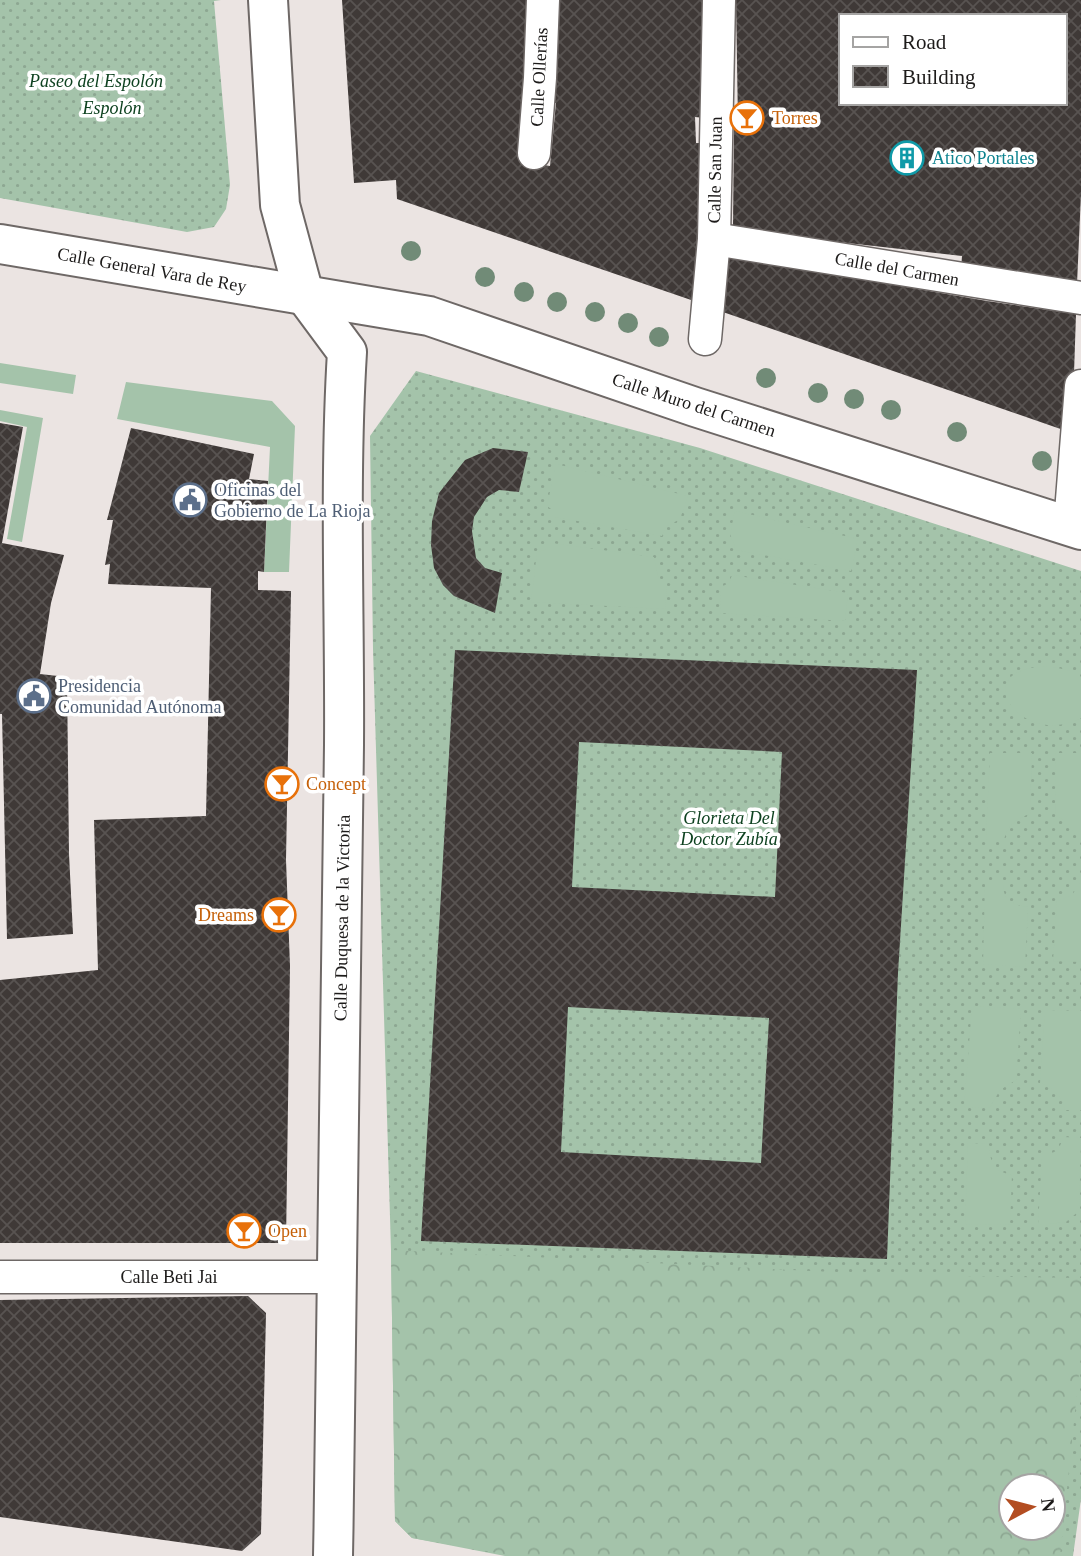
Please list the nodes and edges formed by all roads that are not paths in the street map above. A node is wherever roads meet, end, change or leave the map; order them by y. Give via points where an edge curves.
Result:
1 (268, 0) edge
2 (543, 0) edge
3 (719, 0) edge
4 (534, 153) dead end
5 (714, 239) junction
6 (0, 244) edge
7 (304, 295) junction
8 (1081, 299) edge
9 (705, 339) dead end
10 (1081, 386) edge
11 (1076, 527) edge
12 (338, 1277) junction
13 (0, 1278) edge
14 (333, 1556) edge

1 - 7 street via 280,205
2 - 4 street, Calle Ollerías
3 - 5 street, Calle San Juan
5 - 8 street, Calle del Carmen
5 - 9 street, Calle San Juan
6 - 7 street, Calle General Vara de Rey
7 - 11 street, Calle Muro del Carmen via 429,316 695,407
7 - 12 street, Calle Duquesa de la Victoria via 347,352 342,434 345,662
10 - 11 street
12 - 13 street, Calle Beti Jai
12 - 14 street, Calle Duquesa de la Victoria

